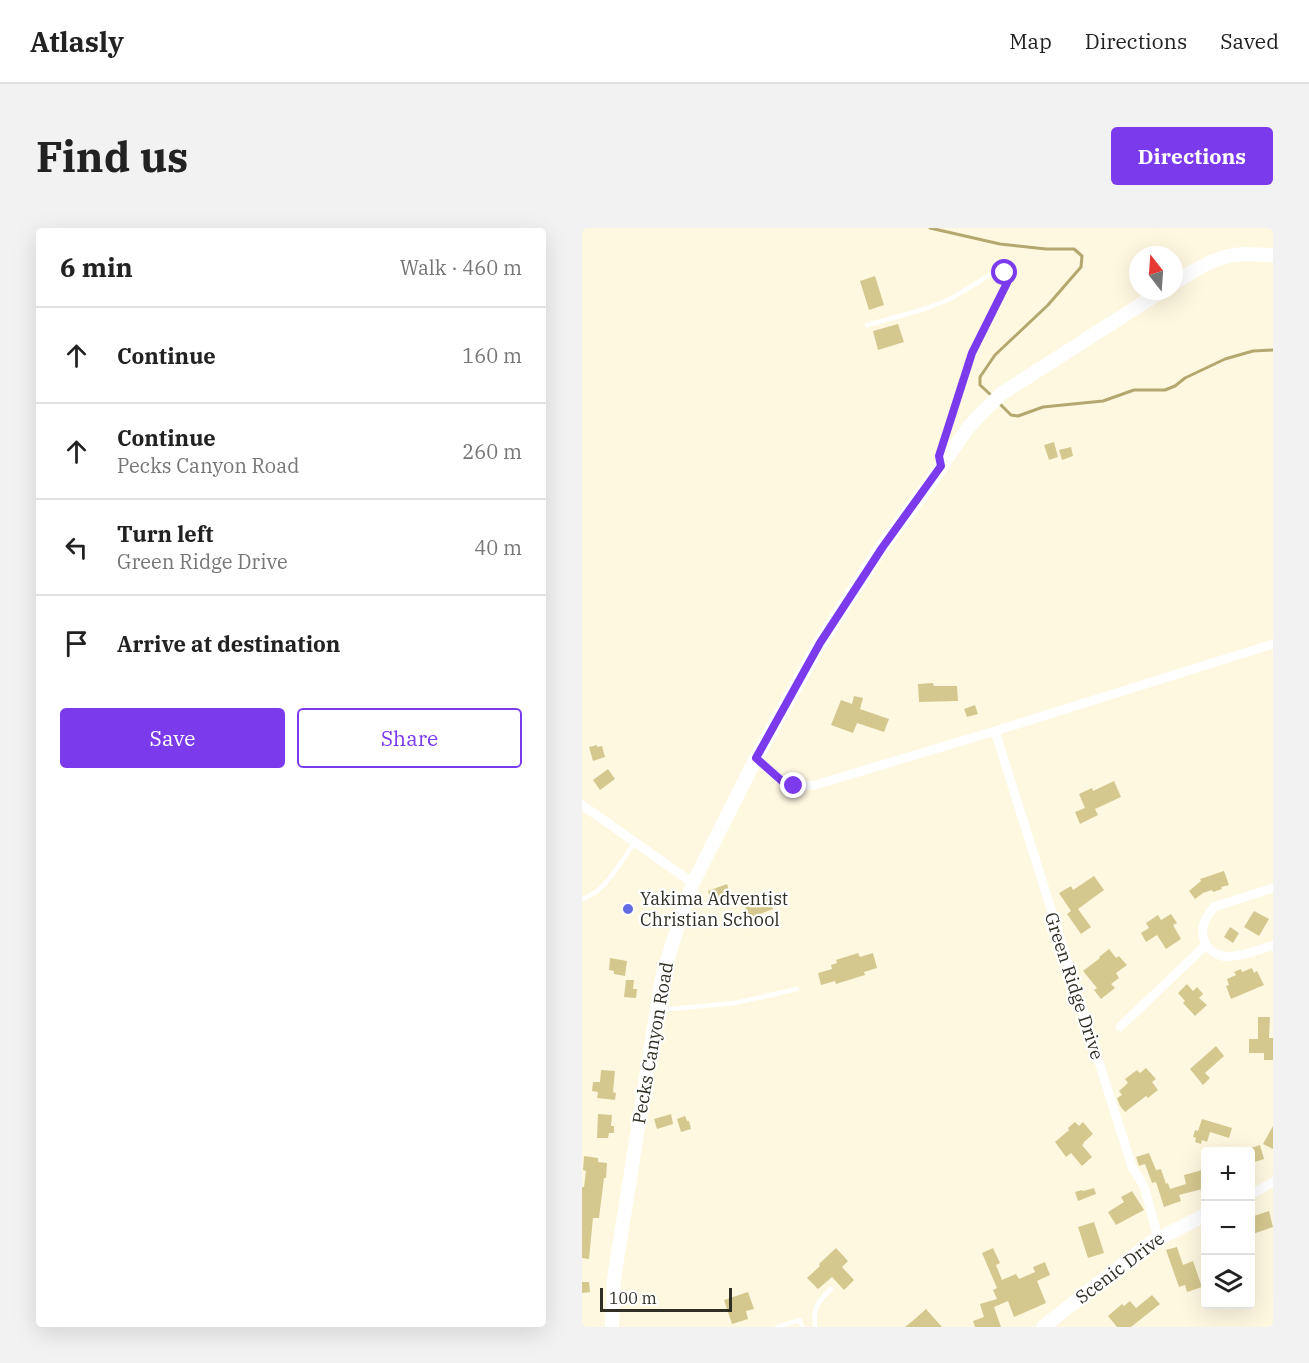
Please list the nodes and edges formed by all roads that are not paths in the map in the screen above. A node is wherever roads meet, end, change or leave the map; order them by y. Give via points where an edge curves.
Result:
1 (1273, 255) edge
2 (1183, 277) edge
3 (1148, 300) edge
4 (867, 325) dead end
5 (941, 466) junction
6 (1273, 644) edge
7 (995, 731) junction
8 (756, 758) junction
9 (582, 805) edge
10 (635, 842) junction
11 (693, 883) junction
12 (1273, 888) edge
13 (582, 899) edge
14 (1206, 945) junction
15 (1273, 946) edge
16 (797, 989) dead end
17 (657, 1011) junction
18 (1120, 1027) dead end
19 (1273, 1182) edge
20 (1255, 1193) edge
21 (1201, 1216) edge
22 (1158, 1238) junction
23 (831, 1289) dead end
24 (612, 1327) edge
25 (777, 1327) edge
26 (802, 1327) edge
27 (815, 1327) edge
28 (1043, 1327) edge

1 - 2 street via 1225,257
3 - 5 street, Pecks Canyon Road via 1002,394 967,429
4 - 5 lane via 942,302 995,272 1005,273 1008,278 972,353 939,456
5 - 8 street, Pecks Canyon Road via 820,643
6 - 7 street
7 - 8 street via 815,785 794,786 782,781
7 - 22 street, Green Ridge Drive via 1132,1167 1144,1186
8 - 11 street, Pecks Canyon Road
9 - 10 street
10 - 11 street
10 - 13 lane via 603,888
11 - 17 street, Pecks Canyon Road via 662,977
12 - 14 street via 1214,907 1203,925
14 - 15 street via 1222,956
14 - 18 street
16 - 17 lane via 735,1003
17 - 24 street, Pecks Canyon Road via 614,1279
19 - 20 street
21 - 22 street, Scenic Drive
22 - 28 street, Scenic Drive
23 - 27 lane via 816,1304
25 - 26 lane via 800,1320

